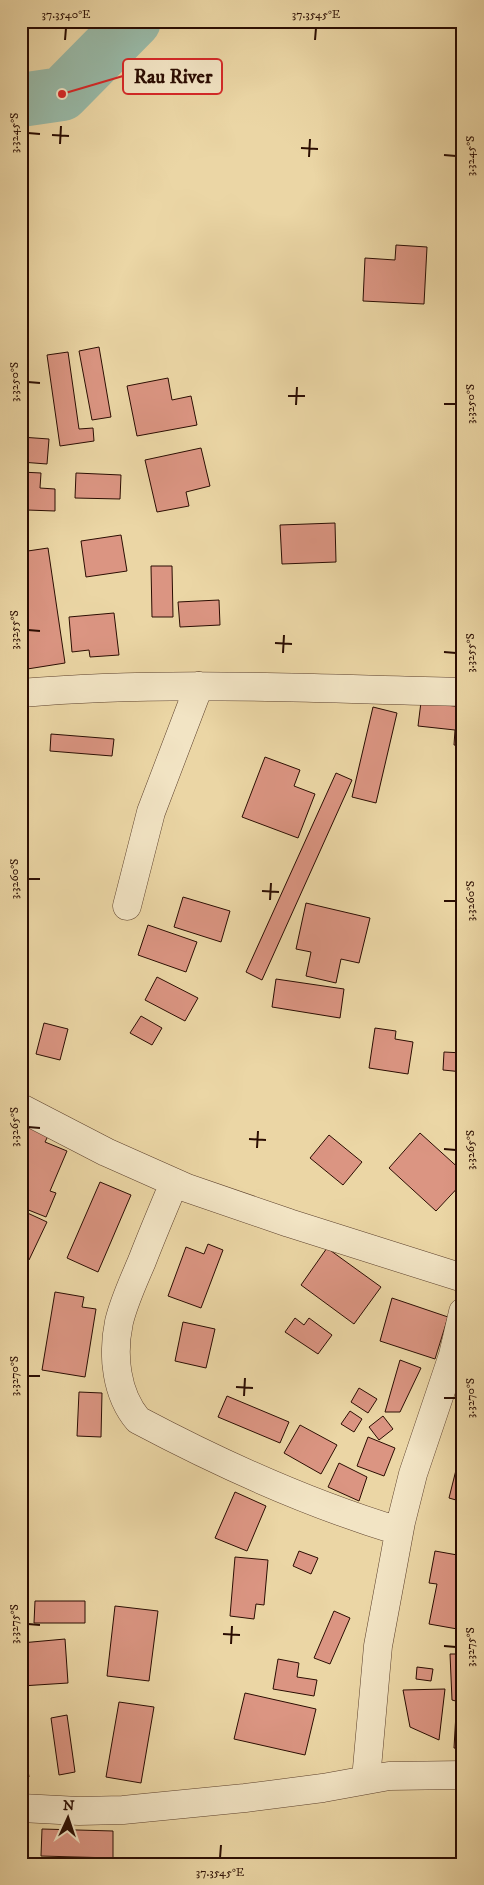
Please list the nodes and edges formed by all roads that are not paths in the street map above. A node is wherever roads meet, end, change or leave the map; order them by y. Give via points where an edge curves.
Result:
1 (199, 686) junction
2 (21, 692) edge
3 (463, 692) edge
4 (127, 906) dead end
5 (21, 1108) edge
6 (174, 1183) junction
7 (463, 1278) edge
8 (463, 1312) edge
9 (399, 1531) junction
10 (463, 1775) edge
11 (366, 1779) junction
12 (21, 1808) edge

1 - 2 street
1 - 3 street
1 - 4 street via 151,812
5 - 6 street
6 - 7 street
6 - 9 street via 119,1322 117,1376 130,1410 138,1420 223,1463 328,1508
8 - 9 street via 453,1355 413,1474
9 - 11 street via 378,1646
10 - 11 street
11 - 12 street via 314,1790 123,1810

